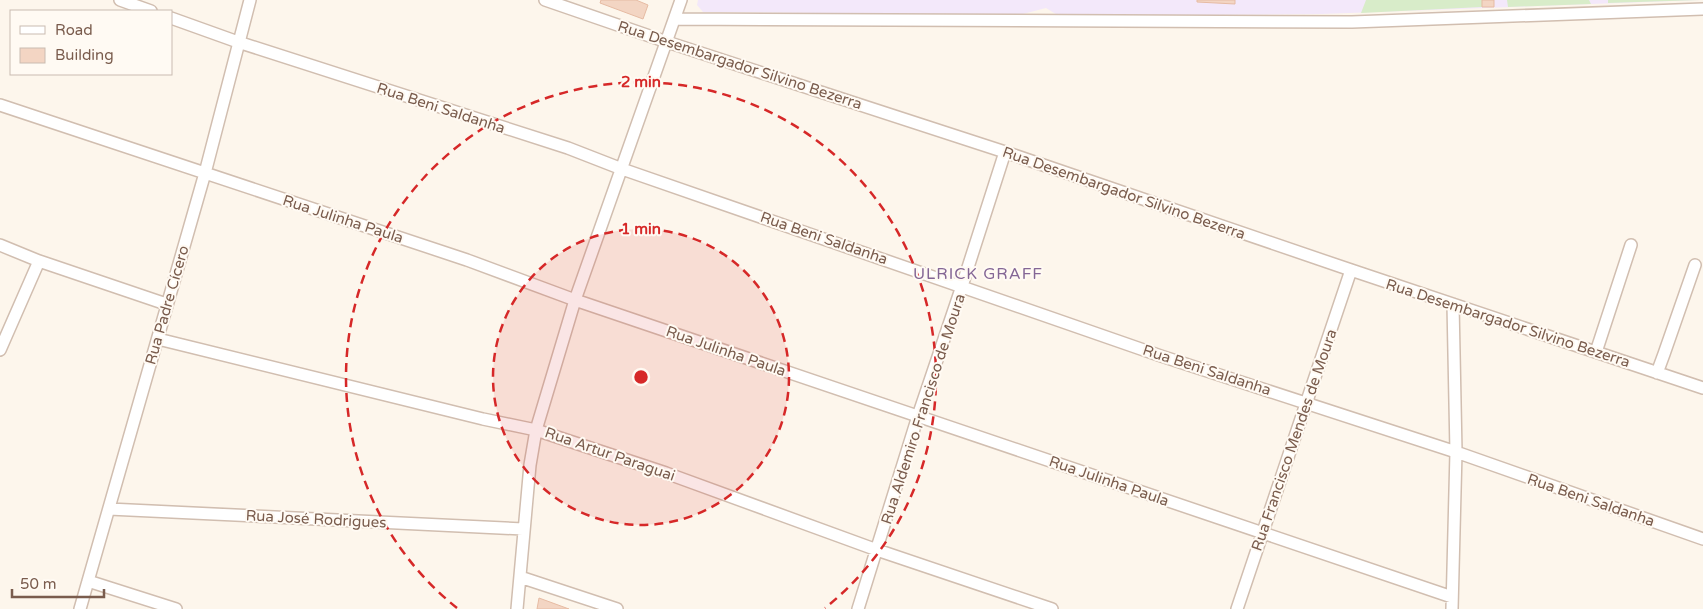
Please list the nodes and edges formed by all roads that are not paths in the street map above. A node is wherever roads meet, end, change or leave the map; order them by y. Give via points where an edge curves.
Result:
1 (120, 0) edge
2 (250, 0) edge
3 (545, 0) edge
4 (681, 0) edge
5 (1703, 9) edge
6 (148, 10) edge
7 (172, 18) edge
8 (675, 20) junction
9 (238, 42) junction
10 (667, 42) junction
11 (0, 105) edge
12 (1005, 152) junction
13 (622, 169) junction
14 (205, 173) junction
15 (0, 245) edge
16 (1631, 245) dead end
17 (39, 261) junction
18 (1695, 265) dead end
19 (1351, 270) junction
20 (962, 286) junction
21 (575, 300) junction
22 (166, 304) junction
23 (1452, 304) junction
24 (158, 339) junction
25 (0, 350) edge
26 (1596, 352) junction
27 (1657, 372) junction
28 (1703, 388) edge
29 (1306, 403) junction
30 (918, 416) junction
31 (536, 430) junction
32 (1456, 452) junction
33 (109, 509) junction
34 (523, 529) junction
35 (1262, 533) junction
36 (1703, 539) edge
37 (877, 550) junction
38 (520, 577) junction
39 (88, 581) junction
40 (1452, 597) junction
41 (80, 609) edge
42 (176, 609) edge
43 (517, 609) edge
44 (617, 609) edge
45 (858, 609) edge
46 (1052, 609) edge
47 (1237, 609) edge
48 (1452, 609) edge

1 - 6 street
2 - 9 street, Rua Padre Cícero
3 - 10 street, Rua Desembargador Silvino Bezerra
4 - 8 street
5 - 8 street via 1352,22
7 - 9 street, Rua Beni Saldanha
8 - 10 street
9 - 13 street, Rua Beni Saldanha via 559,145
9 - 14 street, Rua Padre Cícero
10 - 12 street, Rua Desembargador Silvino Bezerra
10 - 13 street
11 - 14 street, Rua Julinha Paula
12 - 19 street, Rua Desembargador Silvino Bezerra
12 - 20 street, Rua Aldemiro Francisco de Moura
13 - 20 street, Rua Beni Saldanha
13 - 21 street
14 - 21 street, Rua Julinha Paula via 467,260
14 - 22 street, Rua Padre Cícero
15 - 17 street
16 - 26 street
17 - 22 street
17 - 25 street
18 - 27 street
19 - 23 street, Rua Desembargador Silvino Bezerra
19 - 29 street, Rua Francisco Mendes de Moura
20 - 29 street, Rua Beni Saldanha
20 - 30 street, Rua Aldemiro Francisco de Moura
21 - 30 street, Rua Julinha Paula
21 - 31 street
22 - 24 street, Rua Padre Cícero
23 - 26 street, Rua Desembargador Silvino Bezerra
23 - 32 street
24 - 31 street, Rua Artur Paraguai
24 - 33 street, Rua Padre Cícero
26 - 27 street, Rua Desembargador Silvino Bezerra
27 - 28 street, Rua Desembargador Silvino Bezerra
29 - 32 street, Rua Beni Saldanha
29 - 35 street, Rua Francisco Mendes de Moura
30 - 35 street, Rua Julinha Paula
30 - 37 street, Rua Aldemiro Francisco de Moura
31 - 34 street
31 - 37 street, Rua Artur Paraguai via 666,473
32 - 36 street, Rua Beni Saldanha
32 - 40 street
33 - 34 street, Rua José Rodrigues
33 - 39 street, Rua Padre Cícero
34 - 38 street
35 - 40 street, Rua Julinha Paula
35 - 47 street, Rua Francisco Mendes de Moura
37 - 45 street, Rua Aldemiro Francisco de Moura
37 - 46 street, Rua Artur Paraguai
38 - 43 street
38 - 44 street
39 - 41 street, Rua Padre Cícero
39 - 42 street
40 - 48 street

